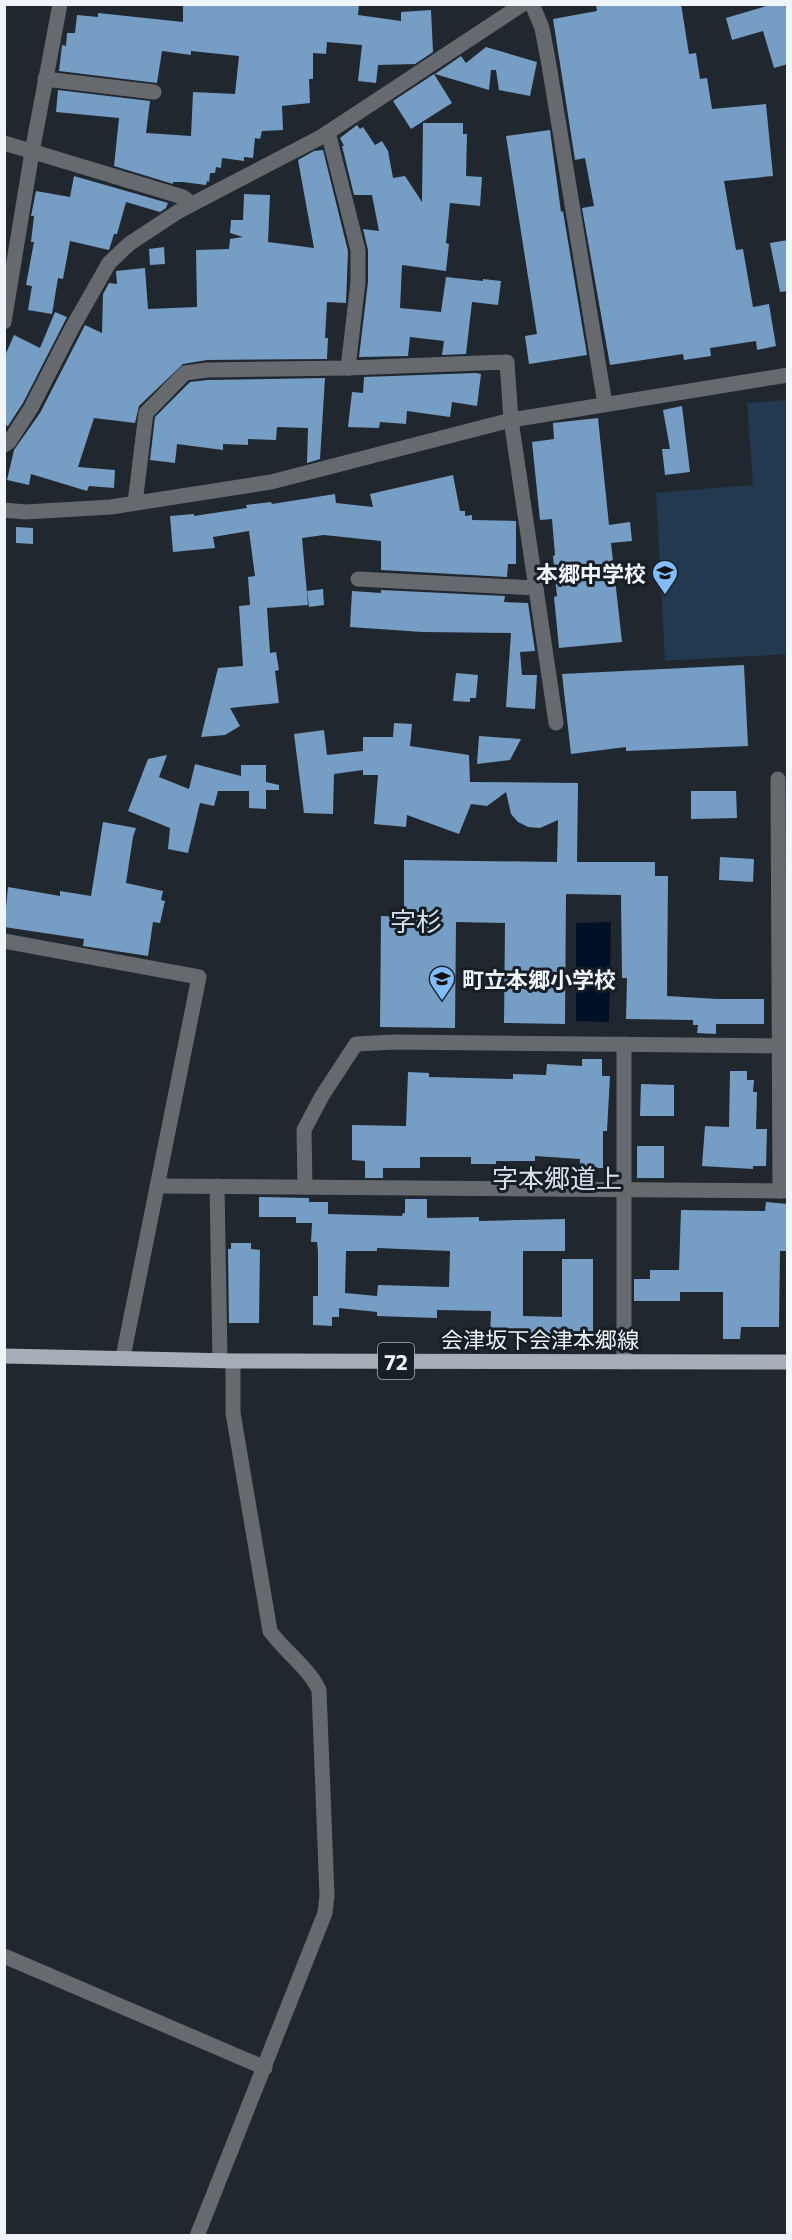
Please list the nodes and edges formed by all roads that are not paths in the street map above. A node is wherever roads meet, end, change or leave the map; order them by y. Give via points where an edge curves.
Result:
1 (60, 4) edge
2 (523, 4) edge
3 (532, 4) edge
4 (45, 79) junction
5 (154, 92) dead end
6 (328, 132) junction
7 (4, 143) edge
8 (32, 150) junction
9 (192, 204) junction
10 (4, 322) edge
11 (348, 368) junction
12 (788, 375) edge
13 (604, 404) junction
14 (511, 420) junction
15 (4, 445) edge
16 (135, 503) junction
17 (4, 510) edge
18 (358, 579) dead end
19 (536, 588) junction
20 (556, 723) dead end
21 (777, 779) dead end
22 (4, 941) edge
23 (624, 1044) junction
24 (779, 1046) junction
25 (157, 1186) junction
26 (217, 1186) junction
27 (305, 1187) junction
28 (624, 1190) junction
29 (784, 1191) edge
30 (4, 1356) edge
31 (123, 1357) junction
32 (226, 1360) junction
33 (624, 1362) junction
34 (788, 1362) edge
35 (4, 1956) edge
36 (265, 2068) junction
37 (196, 2235) edge

1 - 4 street
2 - 6 street
3 - 13 street via 542,28 549,65
4 - 5 street
4 - 8 street
6 - 9 street
6 - 11 street via 358,250
7 - 8 street
8 - 9 street via 183,197
8 - 10 street
9 - 15 street via 129,244 109,263 31,408
11 - 14 street via 507,362
11 - 16 street via 185,373 146,413
12 - 13 street
13 - 14 street
14 - 16 street via 271,482
14 - 19 street
16 - 17 street via 25,512
18 - 19 street
19 - 20 street
21 - 24 street
22 - 25 street via 199,977
23 - 24 street
23 - 27 street via 356,1044 304,1130
23 - 28 street
24 - 29 street
25 - 26 street
25 - 31 street
26 - 27 street
26 - 32 street
27 - 28 street
28 - 29 street
28 - 33 street
30 - 31 main road, 会津坂下会津本郷線 / 72
31 - 32 main road, 会津坂下会津本郷線 / 72
32 - 33 main road, 会津坂下会津本郷線 / 72
32 - 36 street via 270,1631 312,1677 319,1690 321,1709 326,1913
33 - 34 main road, 会津坂下会津本郷線 / 72
35 - 36 street
36 - 37 street

